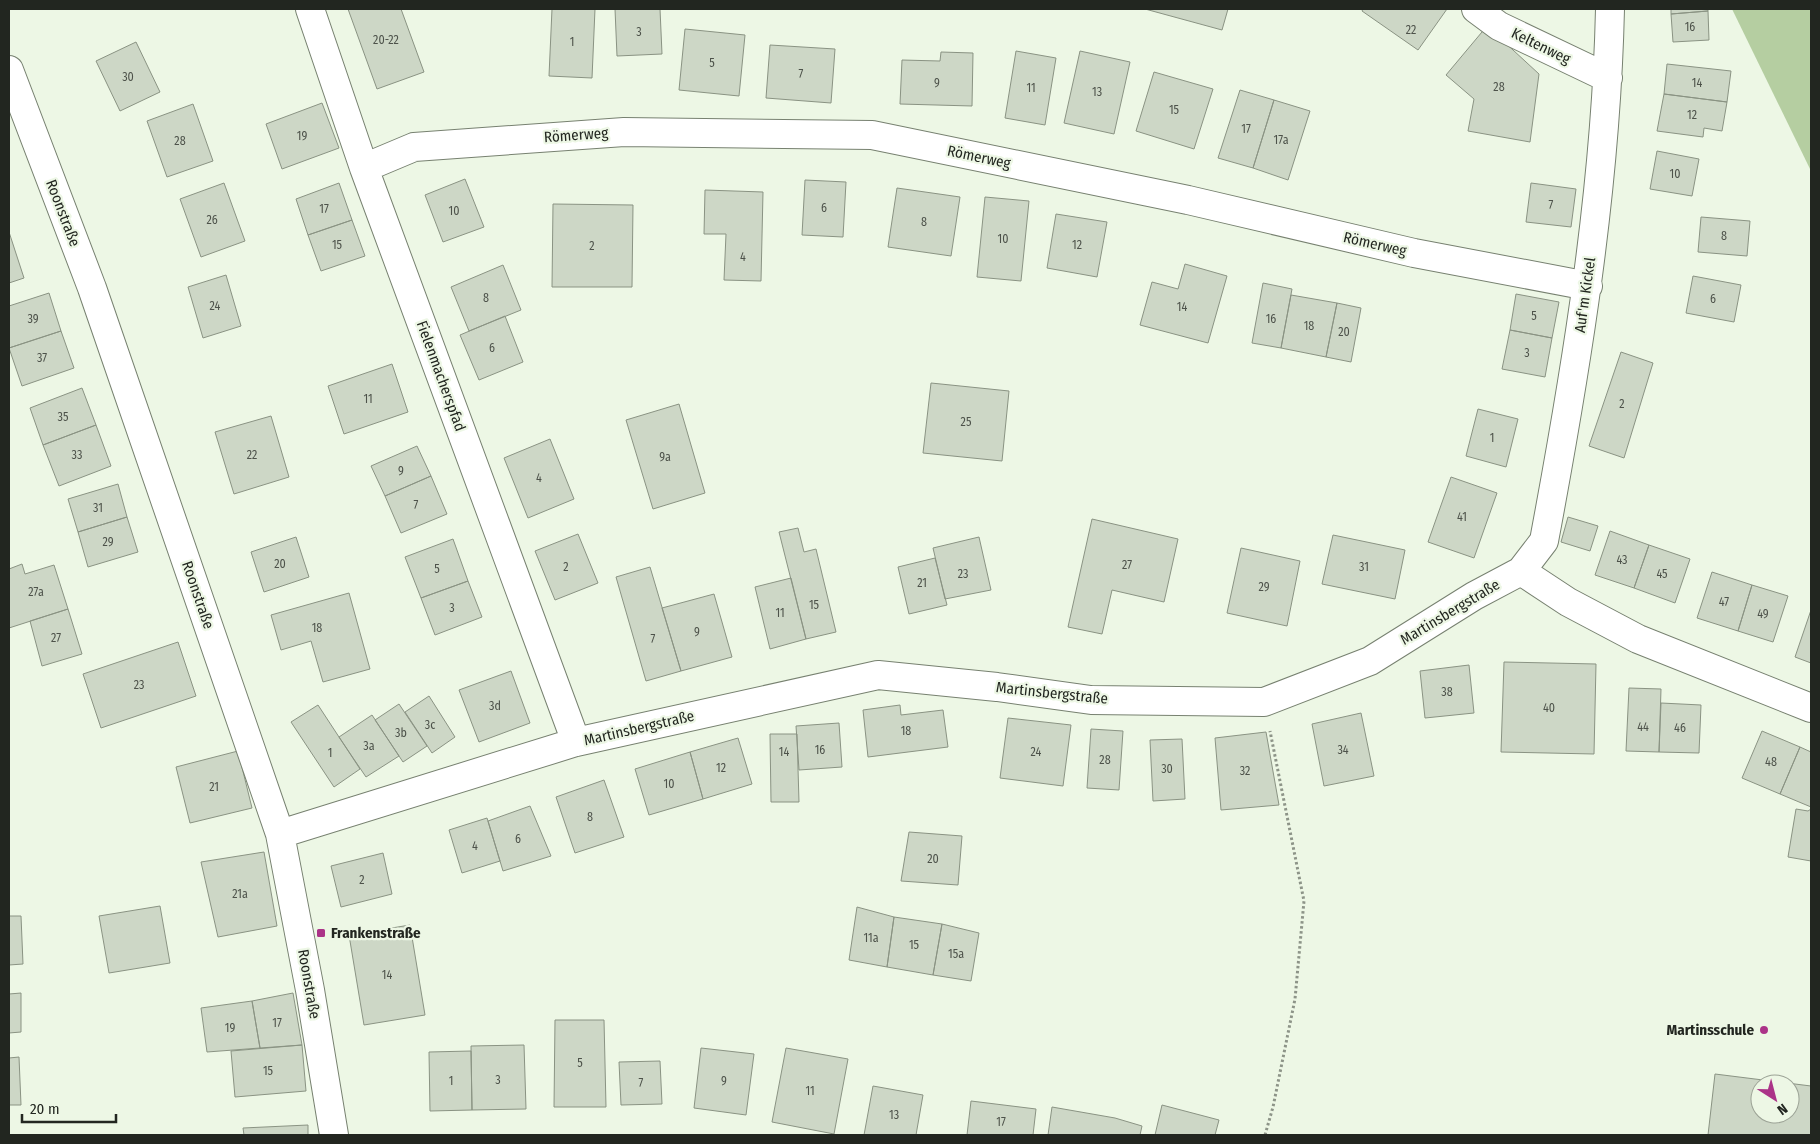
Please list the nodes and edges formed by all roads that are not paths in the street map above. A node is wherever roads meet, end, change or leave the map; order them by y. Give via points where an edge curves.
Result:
1 (310, 9) edge
2 (1476, 9) edge
3 (1610, 9) edge
4 (9, 70) edge
5 (1608, 78) junction
6 (364, 168) junction
7 (1588, 286) junction
8 (1522, 571) junction
9 (1811, 708) edge
10 (576, 742) junction
11 (280, 834) junction
12 (334, 1135) edge

1 - 6 street, Fielenmacherspfad
2 - 5 street, Keltenweg via 1499,26
3 - 5 street, Auf'm Kickel
4 - 11 street, Roonstraße via 92,288
5 - 7 street, Auf'm Kickel
6 - 7 street, Römerweg via 414,146 624,132 872,135 1188,200 1414,253
6 - 10 street, Fielenmacherspfad
7 - 8 street, Auf'm Kickel via 1544,541
8 - 9 street via 1568,602 1638,639
8 - 10 street, Martinsbergstraße via 1474,596 1370,661 1264,702 1091,700 878,675
10 - 11 street, Martinsbergstraße
11 - 12 street, Roonstraße

